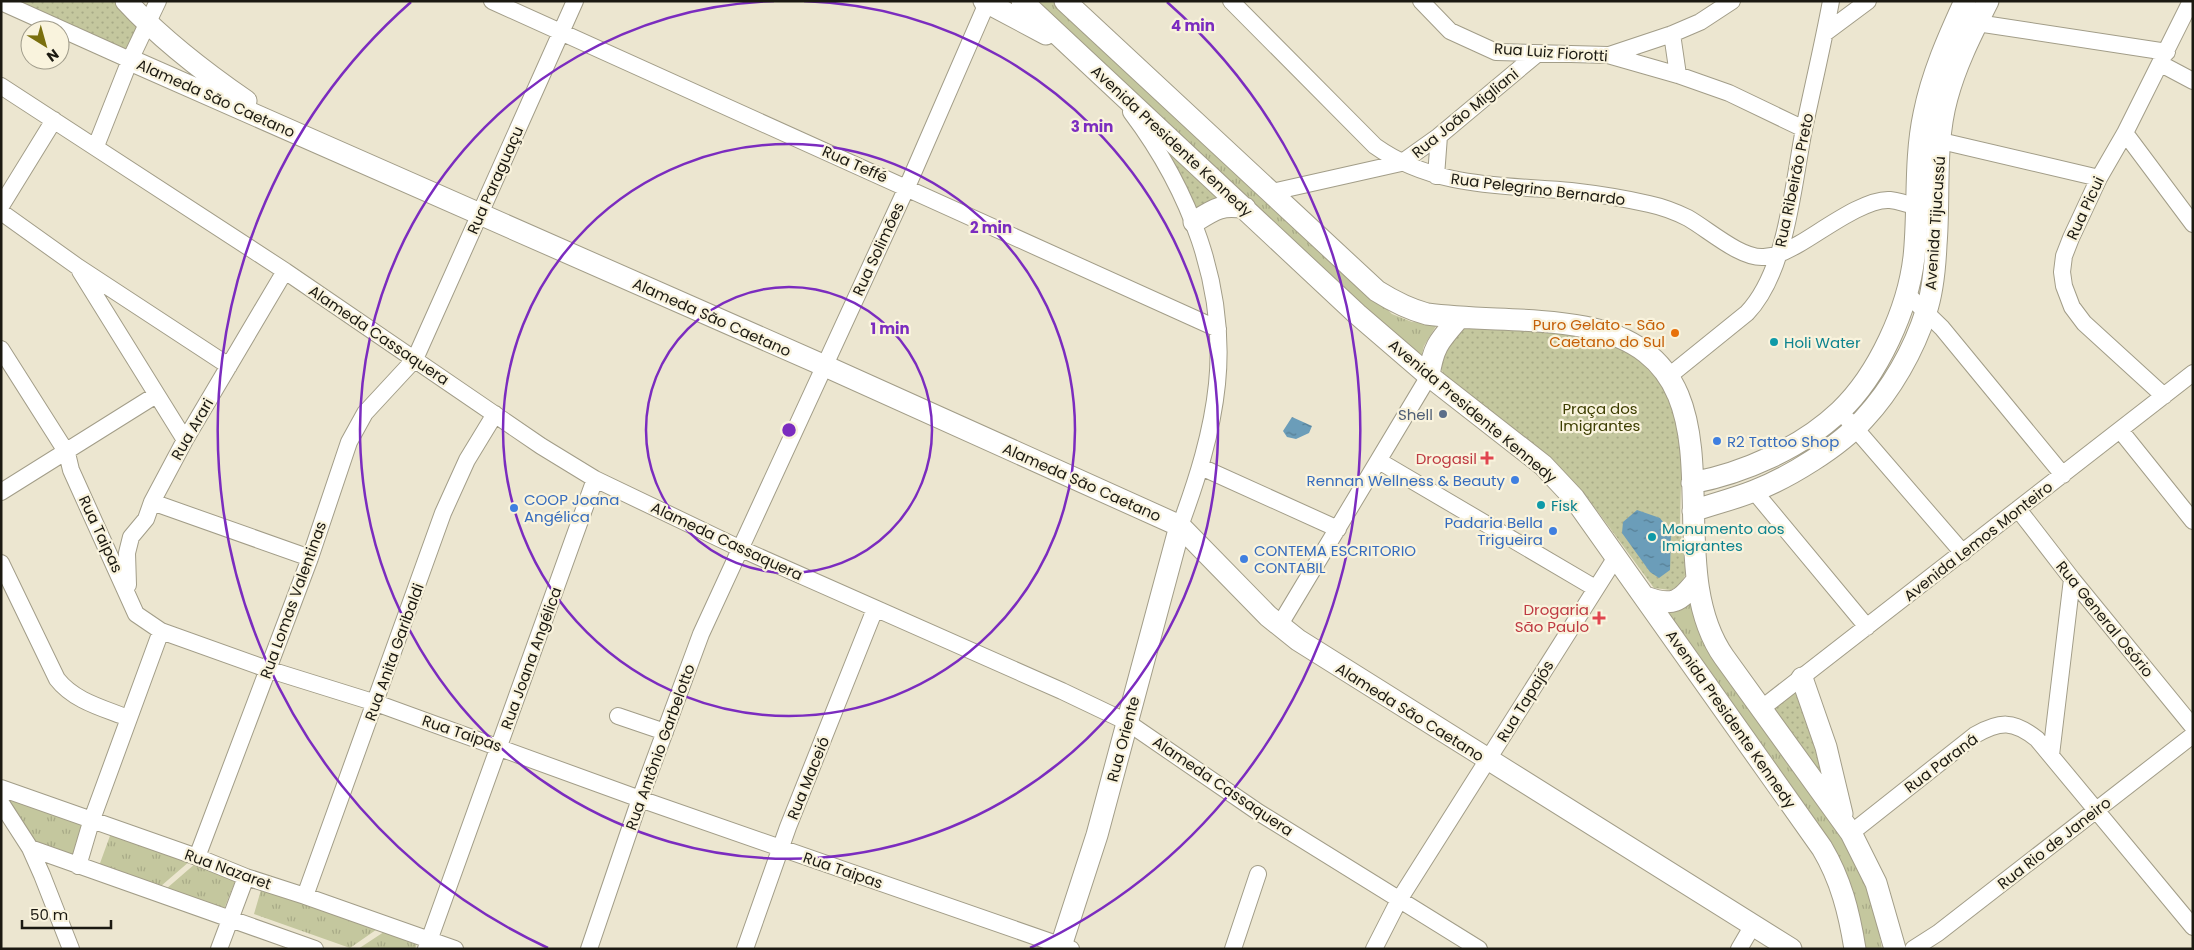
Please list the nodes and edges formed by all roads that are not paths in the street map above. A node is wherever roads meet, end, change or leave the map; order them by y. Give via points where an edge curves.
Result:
1 (126, 1) edge
2 (158, 1) edge
3 (492, 1) edge
4 (576, 1) edge
5 (1022, 1) edge
6 (1065, 1) edge
7 (1231, 1) edge
8 (1421, 1) edge
9 (1732, 1) edge
10 (1832, 1) edge
11 (1868, 1) edge
12 (1966, 1) edge
13 (1988, 1) edge
14 (2191, 1) edge
15 (1, 2) edge
16 (986, 2) edge
17 (148, 23) junction
18 (1977, 23) junction
19 (562, 32) junction
20 (1825, 33) junction
21 (1672, 34) junction
22 (1074, 50) junction
23 (1537, 54) junction
24 (1608, 55) junction
25 (2164, 58) junction
26 (130, 60) junction
27 (1678, 75) junction
28 (2193, 81) edge
29 (1108, 83) junction
30 (1, 86) edge
31 (9, 94) edge
32 (54, 120) junction
33 (1804, 129) junction
34 (2125, 134) junction
35 (302, 136) junction
36 (1439, 136) junction
37 (1940, 141) junction
38 (96, 146) junction
39 (1401, 163) junction
40 (1436, 176) junction
41 (2099, 178) junction
42 (907, 187) junction
43 (1272, 192) junction
44 (1, 206) edge
45 (1916, 207) junction
46 (1245, 208) junction
47 (1, 212) edge
48 (479, 214) junction
49 (1194, 222) junction
50 (2193, 224) edge
51 (1778, 256) junction
52 (78, 267) junction
53 (285, 271) junction
54 (1907, 294) junction
55 (1926, 311) junction
56 (1459, 318) junction
57 (1218, 329) junction
58 (1, 349) edge
59 (415, 359) junction
60 (229, 366) junction
61 (825, 366) junction
62 (2193, 373) edge
63 (1430, 376) junction
64 (1669, 376) junction
65 (156, 395) junction
66 (2164, 396) junction
67 (1840, 410) junction
68 (495, 414) junction
69 (1855, 429) junction
70 (2120, 430) junction
71 (185, 440) junction
72 (67, 453) junction
73 (1379, 461) junction
74 (1201, 467) junction
75 (2063, 474) junction
76 (595, 479) junction
77 (1692, 483) junction
78 (1754, 491) junction
79 (1, 492) edge
80 (152, 502) junction
81 (2018, 509) junction
82 (1693, 511) junction
83 (2193, 521) edge
84 (1180, 526) junction
85 (1338, 529) junction
86 (740, 548) junction
87 (1963, 553) junction
88 (1616, 557) junction
89 (310, 558) junction
90 (1, 563) edge
91 (2072, 579) junction
92 (1697, 580) junction
93 (1595, 588) junction
94 (129, 594) junction
95 (1645, 597) junction
96 (875, 609) junction
97 (1279, 626) junction
98 (1867, 627) junction
99 (161, 631) junction
100 (267, 669) junction
101 (1802, 678) junction
102 (376, 703) junction
103 (1762, 708) junction
104 (618, 716) dead end
105 (128, 718) junction
106 (1127, 722) junction
107 (2193, 727) edge
108 (666, 732) junction
109 (2193, 735) edge
110 (499, 746) junction
111 (2051, 755) junction
112 (1488, 760) junction
113 (1, 788) edge
114 (640, 799) junction
115 (1, 803) edge
116 (2095, 810) junction
117 (92, 822) junction
118 (1847, 826) junction
119 (30, 848) junction
120 (780, 848) junction
121 (198, 857) junction
122 (78, 866) junction
123 (1258, 874) dead end
124 (246, 877) junction
125 (305, 896) junction
126 (1399, 900) junction
127 (229, 920) junction
128 (1753, 926) junction
129 (2193, 926) edge
130 (428, 945) edge
131 (750, 947) edge
132 (1064, 948) edge
133 (70, 949) edge
134 (219, 949) edge
135 (315, 949) edge
136 (455, 949) edge
137 (589, 949) edge
138 (1232, 949) edge
139 (1374, 949) edge
140 (1479, 949) edge
141 (1739, 949) edge
142 (1791, 949) edge
143 (1855, 949) edge
144 (1895, 949) edge
145 (1913, 949) edge

1 - 17 main road, Alameda São Caetano
2 - 17 street
3 - 19 street, Rua Teffé
4 - 19 street, Rua Paraguaçu
5 - 22 main road, Avenida Presidente Kennedy
6 - 43 main road, Avenida Presidente Kennedy
7 - 39 street, Rua Pelegrino Bernardo via 1362,135
8 - 23 street, Rua Luiz Fiorotti via 1450,31 1496,52
9 - 21 street via 1700,22
10 - 20 street, Rua Ribeirão Preto
11 - 20 street
12 - 45 main road, Avenida Tijucussú via 1947,40 1930,89 1920,142
13 - 18 main road, Avenida Tijucussú
14 - 25 street, Rua Picui
15 - 26 street
16 - 22 main road
16 - 42 street, Rua Solimões
17 - 26 street
17 - 35 main road, Alameda São Caetano via 226,87
18 - 25 street
18 - 37 main road, Avenida Tijucussú via 1956,65 1946,100
19 - 42 street, Rua Teffé
19 - 48 street, Rua Paraguaçu
20 - 33 street, Rua Ribeirão Preto
21 - 24 street
21 - 27 street
22 - 29 main road, Avenida Presidente Kennedy
23 - 24 street, Rua Luiz Fiorotti
23 - 36 street, Rua João Migliani
24 - 27 street, Rua Luiz Fiorotti
25 - 28 street
25 - 34 street, Rua Picui
26 - 35 main road, Alameda São Caetano
26 - 38 street
27 - 33 street, Rua Luiz Fiorotti via 1729,94
29 - 46 main road, Avenida Presidente Kennedy
29 - 49 street via 1152,140
30 - 31 street, Alameda Cassaquera
31 - 32 street, Alameda Cassaquera
32 - 38 street, Alameda Cassaquera
32 - 44 street
33 - 51 street, Rua Ribeirão Preto
34 - 41 street, Rua Picui
34 - 50 street
35 - 48 main road, Alameda São Caetano
36 - 39 street, Rua João Migliani
36 - 40 street
37 - 41 street
37 - 55 main road, Avenida Tijucussú via 1936,246
38 - 53 street, Alameda Cassaquera
39 - 40 street, Rua Pelegrino Bernardo
39 - 43 street, Rua João Migliani
40 - 51 street, Rua Pelegrino Bernardo via 1492,185 1617,196 1660,206 1687,218 1750,256
41 - 66 street, Rua Picui via 2064,256 2064,286 2072,307 2084,323
42 - 57 street, Rua Teffé
42 - 61 street, Rua Solimões
43 - 56 main road, Avenida Presidente Kennedy via 1377,291 1409,309
45 - 51 street via 1889,200 1876,202
45 - 54 main road, Avenida Tijucussú via 1914,257
46 - 49 main road via 1221,207
46 - 63 main road, Avenida Presidente Kennedy via 1357,314
47 - 52 street
48 - 59 street, Rua Paraguaçu
48 - 61 main road, Alameda São Caetano
49 - 57 street via 1212,283
51 - 64 street, Rua Ribeirão Preto via 1758,302
52 - 60 street
52 - 65 street
53 - 59 street, Alameda Cassaquera
53 - 60 street, Rua Arari
54 - 55 street
54 - 67 main road, Avenida Tijucussú via 1872,369
55 - 69 main road, Avenida Tijucussú via 1891,383
55 - 75 street
56 - 63 main road via 1436,346
56 - 64 main road, Avenida Presidente Kennedy via 1585,327 1636,346
57 - 74 street via 1217,384
58 - 72 street, Rua Taipas
59 - 68 street, Alameda Cassaquera
59 - 89 street, Rua Lomas Valentinas via 356,426
60 - 71 street, Rua Arari
61 - 84 main road, Alameda São Caetano
61 - 86 street, Rua Solimões
62 - 66 street, Avenida Lemos Monteiro
63 - 73 street
63 - 88 main road, Avenida Presidente Kennedy via 1548,470 1574,498
64 - 77 main road, Avenida Presidente Kennedy via 1687,417
65 - 71 street
65 - 72 street
66 - 70 street, Avenida Lemos Monteiro
67 - 69 street
67 - 77 main road, Avenida Tijucussú via 1768,458 1737,471
68 - 76 street, Alameda Cassaquera
68 - 102 street, Rua Anita Garibaldi via 454,487
69 - 78 main road, Avenida Tijucussú via 1808,462
69 - 87 street
70 - 75 street, Avenida Lemos Monteiro
70 - 83 street
71 - 80 street, Rua Arari
72 - 79 street
72 - 94 street, Rua Taipas
73 - 85 street
73 - 93 street
74 - 84 street
74 - 85 street
75 - 81 street, Avenida Lemos Monteiro
76 - 86 street, Alameda Cassaquera
76 - 110 street, Rua Joana Angélica
77 - 82 main road, Avenida Presidente Kennedy
78 - 82 main road, Avenida Tijucussú
78 - 98 street
80 - 89 street
80 - 94 street, Rua Arari via 146,519 131,537 127,553
81 - 87 street, Avenida Lemos Monteiro
81 - 91 street, Rua General Osório
82 - 92 main road, Avenida Presidente Kennedy
84 - 97 main road, Alameda São Caetano
84 - 106 main road, Rua Oriente
85 - 97 street
86 - 96 street, Alameda Cassaquera
86 - 108 street, Rua Antônio Garbelotto via 701,634
87 - 98 street, Avenida Lemos Monteiro
88 - 93 street, Rua Tapajós
88 - 95 main road, Avenida Presidente Kennedy
89 - 100 street, Rua Lomas Valentinas
90 - 105 street via 64,688 74,696
91 - 107 street, Rua General Osório
91 - 111 street
92 - 95 main road via 1674,602 1660,603
92 - 103 main road, Avenida Presidente Kennedy via 1715,645
93 - 112 street, Rua Tapajós
94 - 99 street, Rua Taipas via 136,614
95 - 143 main road, Avenida Presidente Kennedy via 1832,865 1849,912
96 - 106 street, Alameda Cassaquera via 1062,690
96 - 120 street, Rua Maceió
97 - 112 main road, Alameda São Caetano via 1325,659
98 - 101 street, Avenida Lemos Monteiro
99 - 100 street, Rua Taipas
99 - 105 street
100 - 102 street, Rua Taipas
100 - 121 street, Rua Lomas Valentinas
101 - 103 street, Avenida Lemos Monteiro
101 - 118 main road via 1826,747
102 - 110 street, Rua Taipas
102 - 125 street, Rua Anita Garibaldi
103 - 118 main road, Avenida Presidente Kennedy
104 - 108 street
105 - 117 street
106 - 126 street, Alameda Cassaquera via 1258,812
106 - 132 main road, Rua Oriente
108 - 114 street, Rua Antônio Garbelotto
109 - 116 street, Rua Rio de Janeiro
110 - 114 street, Rua Taipas
110 - 130 street, Rua Joana Angélica
111 - 116 street, Rua Paraná
111 - 118 street, Rua Paraná via 2026,730 2002,724 1989,727
112 - 126 street, Rua Tapajós
112 - 128 main road, Alameda São Caetano
113 - 117 street, Rua Nazaret
114 - 120 street, Rua Taipas
114 - 137 street, Rua Antônio Garbelotto
115 - 119 street
116 - 129 street, Rua Paraná
116 - 145 street, Rua Rio de Janeiro
117 - 121 street, Rua Nazaret
117 - 122 street
118 - 144 main road, Avenida Presidente Kennedy via 1876,883
119 - 122 street
119 - 133 street
120 - 131 street, Rua Maceió
120 - 132 street, Rua Taipas
121 - 124 street, Rua Nazaret
122 - 127 street
123 - 138 street
124 - 125 street, Rua Nazaret
124 - 127 street
125 - 130 street, Rua Nazaret
126 - 139 street, Rua Tapajós
126 - 140 street, Alameda Cassaquera
127 - 134 street
127 - 135 street
128 - 141 street
128 - 142 main road, Alameda São Caetano
130 - 136 street, Rua Nazaret

